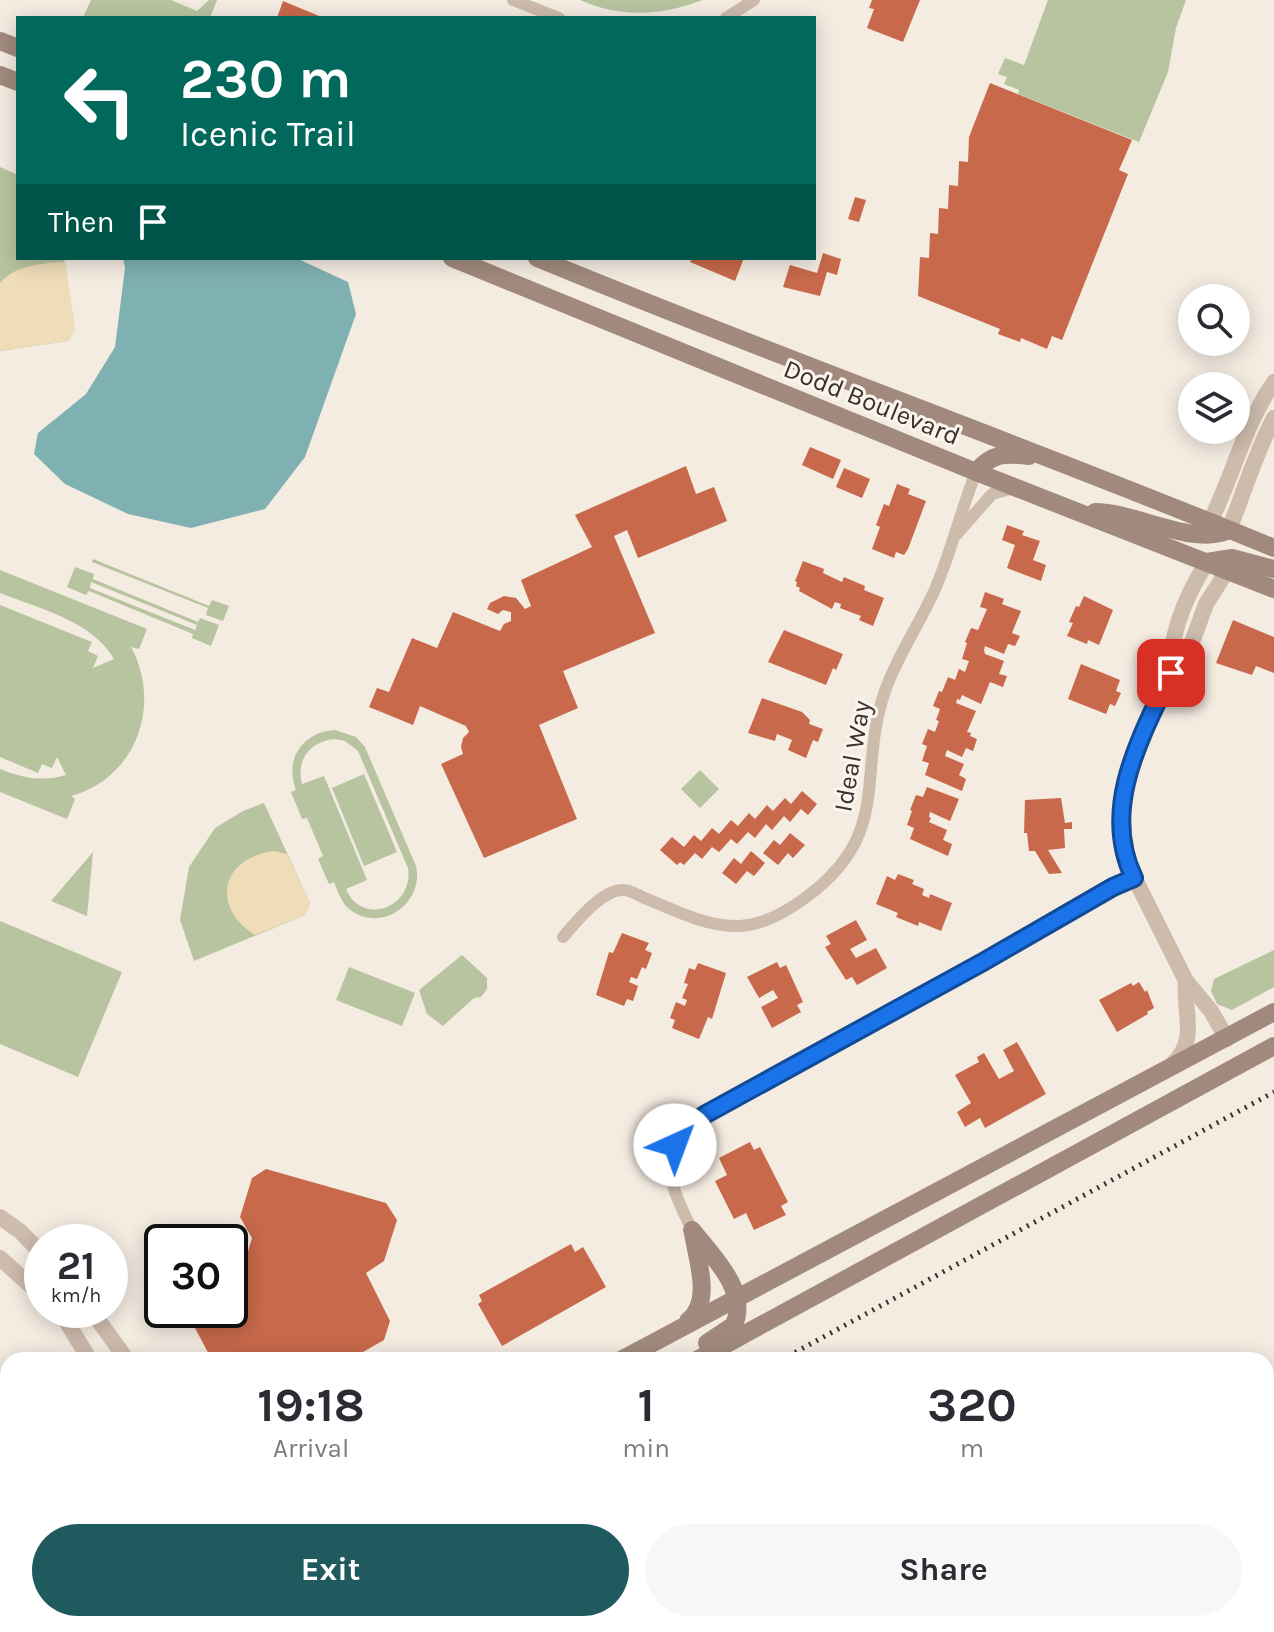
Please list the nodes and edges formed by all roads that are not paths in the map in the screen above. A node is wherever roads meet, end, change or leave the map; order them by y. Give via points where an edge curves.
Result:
1 (513, 0) edge
2 (754, 0) edge
3 (530, 8) edge
4 (553, 16) edge
5 (729, 16) edge
6 (457, 260) edge
7 (542, 260) edge
8 (1274, 382) edge
9 (1274, 418) edge
10 (1048, 457) junction
11 (976, 472) junction
12 (1015, 488) junction
13 (1068, 508) junction
14 (1210, 522) junction
15 (1229, 530) junction
16 (957, 534) junction
17 (1274, 548) edge
18 (1207, 562) junction
19 (1274, 569) edge
20 (1227, 571) junction
21 (1274, 589) edge
22 (1171, 673) junction
23 (1134, 878) junction
24 (563, 937) dead end
25 (1186, 981) junction
26 (1274, 1012) edge
27 (1227, 1039) junction
28 (1274, 1046) edge
29 (1167, 1070) junction
30 (1171, 1101) junction
31 (0, 1217) edge
32 (692, 1230) junction
33 (24, 1235) edge
34 (0, 1258) edge
35 (24, 1280) edge
36 (736, 1299) junction
37 (70, 1328) edge
38 (104, 1328) edge
39 (678, 1329) junction
40 (85, 1352) edge
41 (121, 1352) edge
42 (636, 1352) edge
43 (695, 1352) edge
44 (712, 1352) edge

1 - 3 street
2 - 5 street
3 - 4 street
6 - 11 main road, Dodd Boulevard
7 - 10 main road, Dodd Boulevard
8 - 14 street via 1250,422
9 - 15 street
10 - 11 main road via 997,456
10 - 14 main road, Dodd Boulevard
11 - 12 main road, Dodd Boulevard
11 - 16 street, Ideal Way
12 - 13 main road, Dodd Boulevard
12 - 16 street, Ideal Way via 992,494
13 - 15 main road via 1110,512 1198,535
13 - 18 main road, Dodd Boulevard
14 - 15 main road, Dodd Boulevard
15 - 17 main road, Dodd Boulevard
16 - 24 street, Ideal Way via 886,687 866,815 856,842 834,873 783,912 742,926 700,920 624,890 586,911
18 - 19 main road via 1232,558
18 - 20 main road, Dodd Boulevard
18 - 22 street via 1170,649
20 - 21 main road, Dodd Boulevard
20 - 22 street via 1206,604 1187,656
22 - 23 street via 1121,799 1120,827
23 - 25 street
23 - 32 street via 693,1123 675,1145 670,1178
25 - 27 street
25 - 29 street via 1188,1043
26 - 27 main road
27 - 29 main road
27 - 30 main road via 1225,1061
28 - 30 main road
29 - 36 main road
30 - 44 main road
31 - 33 street
32 - 36 main road via 732,1284
32 - 39 main road via 700,1309
34 - 35 street
36 - 39 main road
36 - 43 main road via 734,1325
37 - 40 street
38 - 41 street
39 - 42 main road

